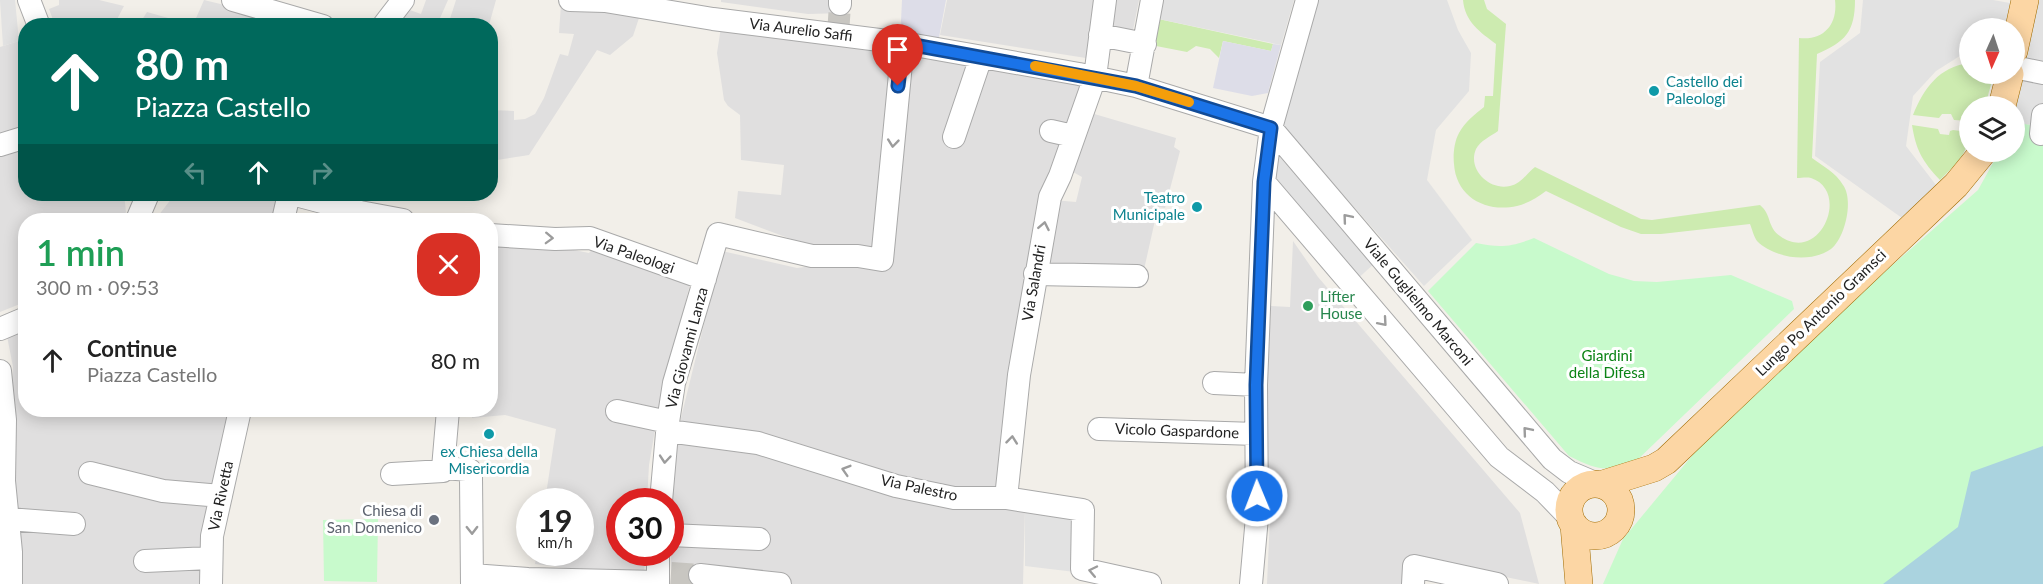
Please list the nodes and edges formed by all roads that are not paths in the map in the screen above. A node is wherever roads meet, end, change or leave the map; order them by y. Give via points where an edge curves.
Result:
1 (29, 0) edge
2 (233, 0) edge
3 (403, 0) edge
4 (570, 0) edge
5 (1105, 0) edge
6 (1152, 0) edge
7 (1306, 0) edge
8 (2025, 0) edge
9 (36, 18) edge
10 (295, 18) edge
11 (388, 18) edge
12 (2021, 18) edge
13 (1100, 35) junction
14 (903, 43) junction
15 (1145, 44) junction
16 (981, 57) junction
17 (2025, 69) edge
18 (2043, 73) edge
19 (1095, 77) junction
20 (1136, 86) junction
21 (1271, 128) junction
22 (954, 137) dead end
23 (18, 139) edge
24 (0, 145) edge
25 (1975, 162) edge
26 (1264, 182) junction
27 (318, 201) edge
28 (365, 213) edge
29 (498, 235) edge
30 (1035, 274) junction
31 (1137, 276) dead end
32 (705, 279) junction
33 (18, 321) edge
34 (0, 329) edge
35 (0, 371) edge
36 (1214, 383) dead end
37 (1256, 385) junction
38 (617, 411) dead end
39 (238, 417) edge
40 (447, 417) edge
41 (668, 426) junction
42 (1099, 429) dead end
43 (1256, 434) junction
44 (443, 468) junction
45 (1654, 468) junction
46 (90, 473) dead end
47 (392, 474) dead end
48 (1599, 484) junction
49 (662, 488) edge
50 (221, 496) junction
51 (1006, 498) junction
52 (1622, 509) junction
53 (8, 519) junction
54 (1572, 522) junction
55 (74, 525) dead end
56 (1605, 535) junction
57 (684, 536) edge
58 (759, 539) dead end
59 (210, 558) junction
60 (145, 561) dead end
61 (661, 573) tunnel mouth
62 (700, 575) tunnel mouth
63 (472, 579) edge
64 (11, 584) edge
65 (211, 584) edge
66 (780, 584) edge
67 (1150, 584) edge
68 (1251, 584) edge
69 (1413, 584) edge
70 (1497, 584) edge
71 (1580, 584) edge

1 - 9 street
2 - 10 street
3 - 11 street
4 - 14 street, Via Aurelio Saffi via 605,1
5 - 13 street, Via Salandri
6 - 15 street
7 - 21 street
8 - 12 main road
13 - 15 street
13 - 19 street, Via Salandri
14 - 16 street, Via Aurelio Saffi
14 -> 32 street, Via Giovanni Lanza via 882,260 812,256 718,234
15 - 20 street
16 - 19 street, Via Aurelio Saffi
16 - 22 street
17 - 18 street
19 - 20 street, Via Aurelio Saffi
30 -> 19 street, Via Salandri via 1050,197 1060,176 1062,133
20 - 21 street, Via Aurelio Saffi
21 - 26 street
48 -> 21 street, Viale Guglielmo Marconi via 1569,472 1552,459
23 - 24 street
25 - 45 main road, Lungo Po Antonio Gramsci via 1956,185 1688,441
26 - 37 street
26 -> 54 street via 1498,457 1545,492
27 - 28 street
29 -> 32 street, Via Paleologi via 590,238
30 - 31 street
51 -> 30 street, Via Salandri
32 - 41 street, Via Giovanni Lanza via 675,383
33 - 34 street
35 - 53 street
36 - 37 street
37 - 43 street
38 - 41 street, Via Palestro
39 - 50 street, Via Rivetta
40 - 44 street
41 -> 49 street, Via Giovanni Lanza
51 -> 41 street, Via Palestro via 954,498 896,486 758,442
42 - 43 street, Vicolo Gaspardone
43 - 68 street via 1257,517
44 - 47 street
44 -> 63 street via 470,470
45 - 48 main road, Lungo Po Antonio Gramsci
45 - 52 main road, Lungo Po Antonio Gramsci
46 - 50 street via 163,491
48 - 52 main road via 1617,494
48 - 54 main road via 1579,489 1574,495 1569,511
50 - 59 street, Via Rivetta
67 -> 51 street, Via Palestro via 1082,569 1083,510
52 - 56 main road via 1617,525
53 - 55 street
53 - 64 street
54 - 56 main road via 1588,535
54 - 71 main road
56 - 71 main road
57 - 58 street
59 - 60 street
59 - 65 street, Via Rivetta
61 - 63 street
62 - 66 street
69 - 70 street via 1414,566

